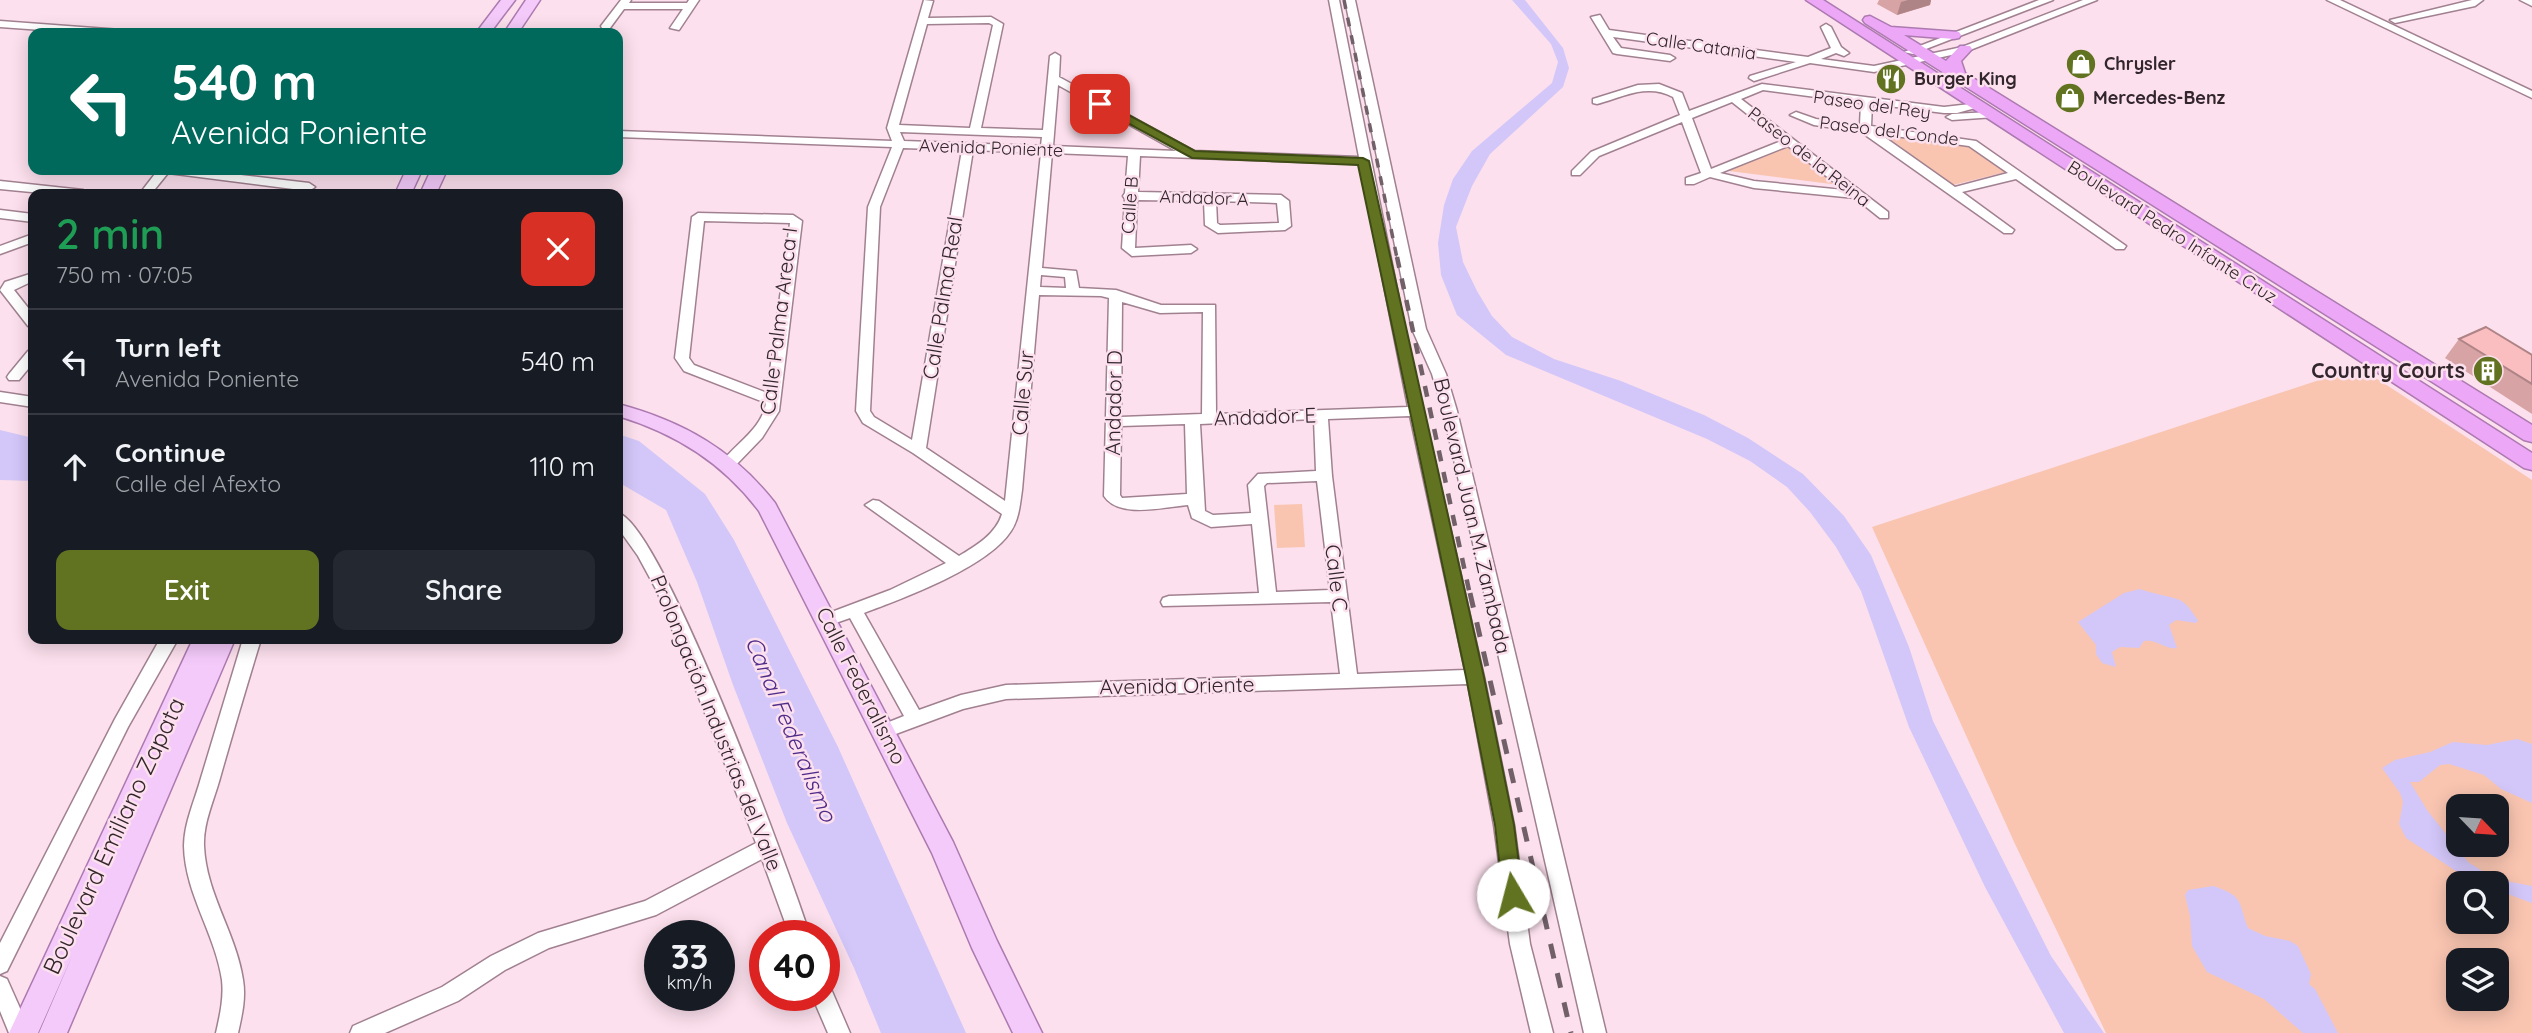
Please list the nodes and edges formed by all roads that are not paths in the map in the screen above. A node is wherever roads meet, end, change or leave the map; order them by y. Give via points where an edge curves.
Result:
1 (508, 0) edge
2 (533, 0) edge
3 (1334, 0) edge
4 (1350, 0) edge
5 (1813, 0) edge
6 (1839, 0) edge
7 (2048, 0) edge
8 (2092, 0) edge
9 (2332, 0) edge
10 (2353, 0) edge
11 (2478, 0) edge
12 (2525, 0) edge
13 (928, 1) edge
14 (624, 3) edge
15 (692, 3) edge
16 (2443, 3) edge
17 (2532, 3) edge
18 (2394, 15) junction
19 (1596, 17) dead end
20 (922, 21) junction
21 (0, 24) edge
22 (1878, 25) junction
23 (606, 26) dead end
24 (675, 27) dead end
25 (1826, 27) dead end
26 (54, 28) edge
27 (487, 28) edge
28 (514, 28) edge
29 (1606, 33) junction
30 (1954, 35) junction
31 (1664, 40) junction
32 (1837, 49) junction
33 (1965, 49) junction
34 (1055, 56) dead end
35 (1912, 56) junction
36 (1670, 58) junction
37 (1804, 60) junction
38 (1865, 67) junction
39 (1674, 71) dead end
40 (1958, 74) junction
41 (1053, 78) junction
42 (2532, 83) edge
43 (1753, 84) junction
44 (2532, 95) edge
45 (1733, 98) junction
46 (1867, 100) junction
47 (1597, 101) dead end
48 (1975, 104) junction
49 (1687, 115) junction
50 (1796, 115) dead end
51 (1991, 115) junction
52 (893, 128) junction
53 (1865, 129) junction
54 (975, 132) junction
55 (623, 134) edge
56 (1048, 134) junction
57 (1789, 142) junction
58 (899, 144) junction
59 (968, 147) junction
60 (1046, 150) junction
61 (1134, 153) junction
62 (1192, 155) junction
63 (1363, 161) junction
64 (1576, 173) dead end
65 (1709, 174) junction
66 (160, 175) edge
67 (210, 175) edge
68 (2017, 175) junction
69 (1690, 181) dead end
70 (273, 183) junction
71 (0, 185) edge
72 (309, 187) dead end
73 (37, 189) edge
74 (149, 189) edge
75 (265, 189) edge
76 (1953, 191) junction
77 (1858, 195) junction
78 (1129, 196) junction
79 (1210, 198) junction
80 (0, 214) edge
81 (1884, 215) dead end
82 (28, 217) edge
83 (2008, 230) dead end
84 (28, 240) edge
85 (2120, 246) dead end
86 (1191, 249) dead end
87 (0, 250) edge
88 (1034, 271) junction
89 (28, 278) edge
90 (1033, 290) junction
91 (1073, 291) junction
92 (1116, 294) junction
93 (28, 317) edge
94 (28, 360) edge
95 (14, 377) dead end
96 (0, 397) edge
97 (28, 401) edge
98 (773, 401) junction
99 (1416, 411) junction
100 (623, 412) edge
101 (1321, 415) junction
102 (1192, 419) junction
103 (1209, 419) junction
104 (1114, 422) junction
105 (2532, 435) edge
106 (918, 450) junction
107 (729, 463) junction
108 (2532, 464) edge
109 (1324, 476) junction
110 (1195, 499) junction
111 (873, 505) dead end
112 (1011, 513) junction
113 (1258, 518) junction
114 (623, 524) edge
115 (959, 564) junction
116 (1338, 596) junction
117 (1268, 598) junction
118 (1169, 601) dead end
119 (854, 610) junction
120 (827, 620) junction
121 (166, 644) edge
122 (202, 644) edge
123 (222, 644) edge
124 (250, 644) edge
125 (1475, 677) junction
126 (1349, 679) junction
127 (915, 719) junction
128 (884, 731) junction
129 (768, 846) junction
130 (794, 920) edge
131 (0, 964) edge
132 (0, 986) edge
133 (829, 1011) edge
134 (21, 1033) edge
135 (53, 1033) edge
136 (227, 1033) edge
137 (361, 1033) edge
138 (839, 1033) edge
139 (1028, 1033) edge
140 (1542, 1033) edge
141 (1595, 1033) edge

1 - 27 main road
2 - 28 main road
3 - 63 street, Boulevard Juan M. Zambada
4 - 141 street, Boulevard Juan M. Zambada via 1419,329 1450,411
5 - 35 highway, Boulevard Pedro Infante Cruz
6 - 22 highway, Boulevard Pedro Infante Cruz
7 - 30 street
8 - 33 street
9 - 44 street
10 - 18 street
11 - 16 street
12 - 17 street
13 - 20 street
14 - 15 street
14 - 23 street
15 - 24 street
16 - 18 street
16 - 18 street
18 - 42 street
19 - 29 street
20 - 52 street
20 - 54 street via 991,20 998,24
21 - 26 street
22 - 30 highway via 1909,33
22 - 35 highway, Boulevard Pedro Infante Cruz
25 - 32 street
29 - 31 street, Calle Catania
29 - 36 street via 1619,52
30 - 35 street
31 - 36 street
31 - 37 street, Calle Catania
32 - 37 street
32 - 38 street
33 - 35 street
33 - 40 highway via 1953,60
34 - 41 street, Calle Sur
35 - 38 street, Calle Catania
35 - 40 highway, Boulevard Pedro Infante Cruz
35 - 48 highway, Boulevard Pedro Infante Cruz
36 - 39 street
37 - 38 street, Calle Catania
37 - 43 street
40 - 105 highway, Boulevard Pedro Infante Cruz
41 - 56 street, Calle Sur
41 - 62 street
43 - 45 street, Paseo del Rey
43 - 46 street, Paseo del Rey
45 - 49 street, Paseo del Rey
45 - 57 street, Paseo de la Reina
46 - 48 street, Paseo del Rey via 1951,110
46 - 51 street, Paseo del Rey via 1955,117
46 - 53 street
47 - 49 street via 1635,87 1669,90 1678,95
48 - 51 highway, Boulevard Pedro Infante Cruz
49 - 64 street, Paseo del Rey via 1603,149
49 - 65 street
50 - 53 street, Paseo del Conde
51 - 108 highway, Boulevard Pedro Infante Cruz
52 - 54 street
52 - 58 street
53 - 68 street, Paseo del Conde via 1972,143
53 - 76 street
54 - 56 street
55 - 58 street, Avenida Poniente
56 - 60 street, Calle Sur
57 - 65 street
57 - 77 street, Paseo de la Reina
58 - 59 street, Avenida Poniente
58 - 106 street via 874,207 863,411 868,420
59 - 60 street, Avenida Poniente
59 - 106 street, Calle Palma Real
60 - 61 street, Avenida Poniente
60 - 88 street, Calle Sur
61 - 62 street, Avenida Poniente
61 - 78 street, Calle B
62 - 63 street, Avenida Poniente
63 - 99 street, Boulevard Juan M. Zambada
65 - 69 street
65 - 77 street via 1734,182
66 - 74 street
67 - 70 street
68 - 76 street
68 - 85 street, Paseo del Conde
70 - 72 street
70 - 75 street
71 - 73 street
76 - 83 street
77 - 81 street, Paseo de la Reina
78 - 79 street, Andador A
78 - 86 street, Calle B via 1128,248 1135,252
79 - 79 street, Andador A via 1211,225 1218,229 1285,226 1283,201 1278,199
80 - 82 street
84 - 87 street
88 - 90 street, Calle Sur
88 - 91 street via 1071,274
89 - 93 street via 7,290
90 - 91 street
90 - 112 street, Calle Sur
91 - 92 street
92 - 103 street via 1160,309 1210,308
92 - 104 street, Andador D
94 - 95 street
96 - 97 street
98 - 98 street, Calle Palma Areca I via 684,364 696,218 795,219
98 - 107 street, Calle Palma Areca I via 767,421
99 - 101 street, Andador E
99 - 125 street, Boulevard Juan M. Zambada
100 - 107 main road, Calle Federalismo via 678,431
101 - 103 street, Andador E
101 - 109 street, Calle C
102 - 103 street, Andador E
102 - 104 street, Andador E
102 - 110 street
104 - 110 street, Andador D via 1112,496 1117,502
106 - 112 street
107 - 120 main road, Calle Federalismo via 768,508
109 - 113 street via 1259,480 1255,492
109 - 116 street, Calle C
110 - 113 street via 1198,513 1211,521
111 - 115 street
112 - 115 street, Calle Sur via 990,546
113 - 117 street
114 - 129 street, Prolongación Industrias del Valle via 639,543 667,596
115 - 119 street, Calle Sur
116 - 117 street
116 - 126 street, Calle C
117 - 118 street
119 - 120 street, Calle Sur
119 - 127 street
120 - 128 main road, Calle Federalismo
121 - 131 street
122 - 134 main road, Boulevard Emiliano Zapata
123 - 135 main road, Boulevard Emiliano Zapata
124 - 136 street via 194,843 200,889 234,977 234,1014
125 - 126 street, Avenida Oriente
125 - 140 street, Boulevard Juan M. Zambada via 1504,825 1520,944
126 - 127 street, Avenida Oriente via 1006,692
127 - 128 street, Avenida Oriente
128 - 139 main road, Calle Federalismo
129 - 130 street, Prolongación Industrias del Valle
129 - 137 street via 649,909 545,940 450,994
132 - 134 street
133 - 138 street

